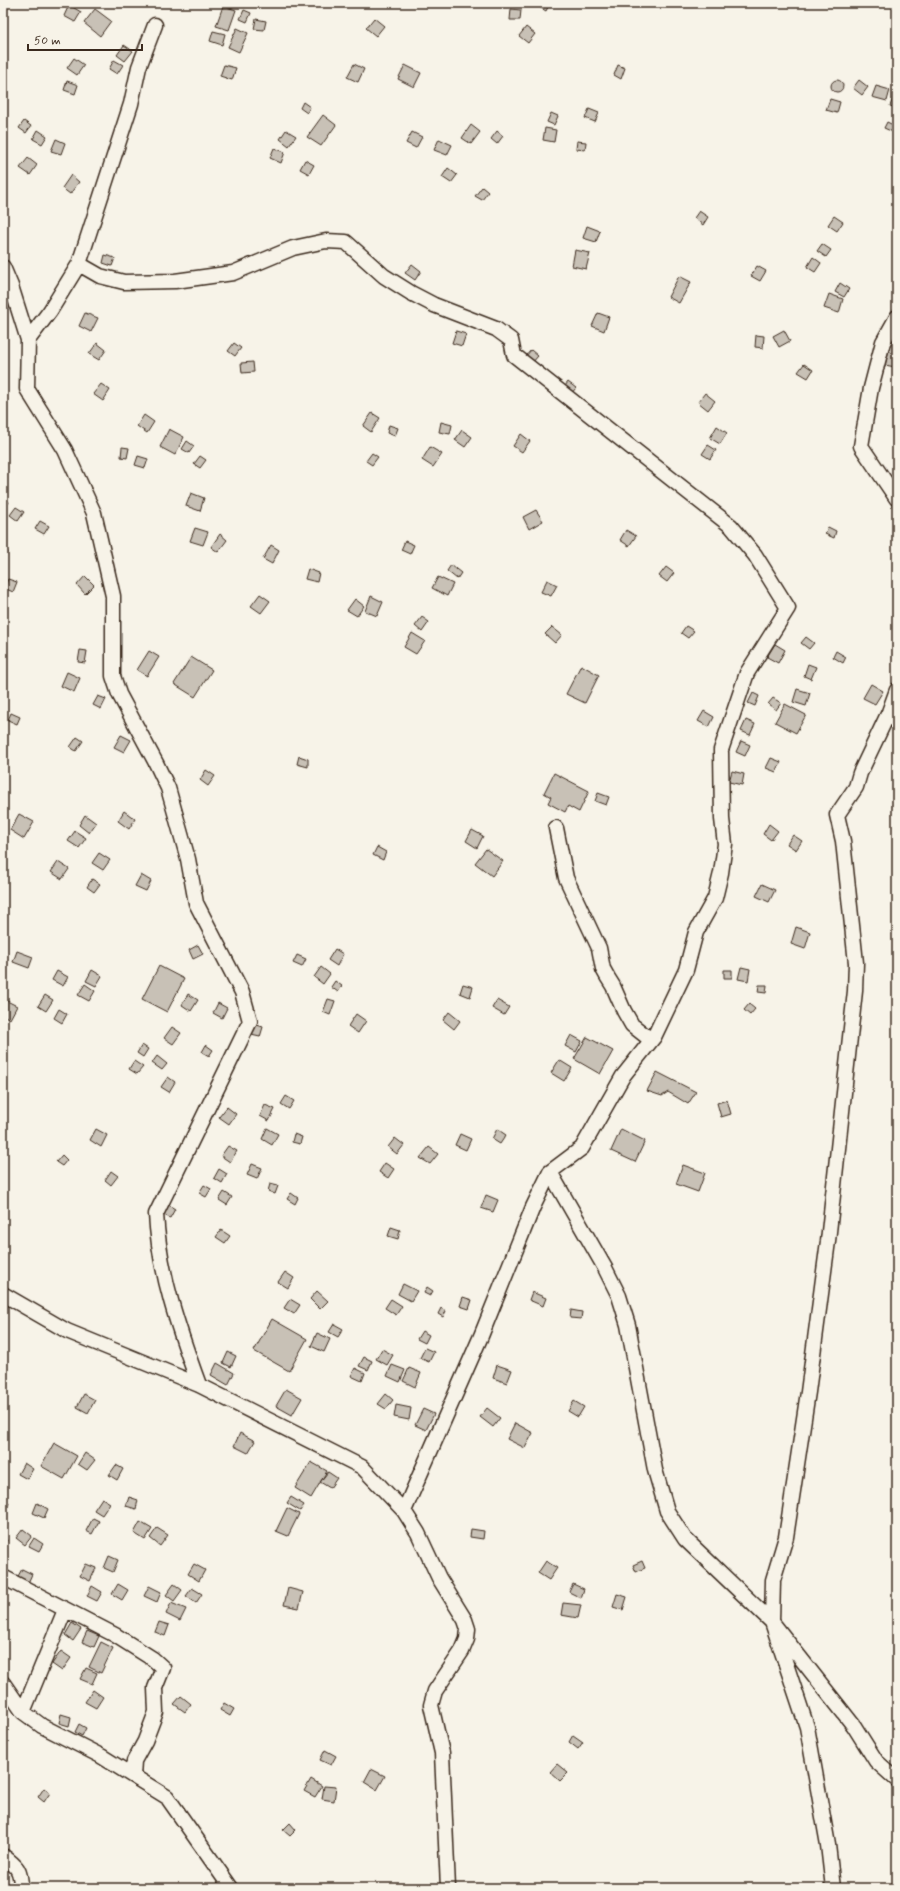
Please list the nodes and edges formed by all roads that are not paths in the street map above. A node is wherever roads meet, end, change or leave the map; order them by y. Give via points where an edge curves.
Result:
1 (155, 25) dead end
2 (79, 264) junction
3 (3, 266) edge
4 (897, 317) edge
5 (28, 340) junction
6 (897, 499) edge
7 (897, 690) edge
8 (556, 828) dead end
9 (651, 1040) junction
10 (550, 1172) junction
11 (3, 1294) edge
12 (199, 1385) junction
13 (404, 1511) junction
14 (3, 1577) edge
15 (65, 1610) junction
16 (772, 1622) junction
17 (3, 1683) edge
18 (23, 1712) junction
19 (133, 1776) junction
20 (897, 1780) edge
21 (3, 1856) edge
22 (21, 1888) edge
23 (231, 1888) edge
24 (448, 1888) edge
25 (833, 1888) edge

1 - 2 street via 139,67 131,104
2 - 5 street via 50,311
2 - 9 street via 100,276 124,282 175,280 233,273 293,248 326,241 346,242 384,276 411,293 434,305 496,329 511,340 514,355 731,526 755,555 788,608 747,673 721,750 725,844 715,898 696,932 686,970
3 - 5 street
4 - 6 street via 884,342 871,388 861,446
5 - 12 street via 27,389 65,450 94,513 113,596 113,676 119,694 168,788 188,860 196,903 242,992 250,1021 156,1214 158,1242 178,1329
7 - 16 street via 856,787 837,815 843,841 856,962 855,991 828,1241 786,1536 773,1580
8 - 9 street via 566,878 599,948 608,978 632,1025
9 - 10 street via 623,1076 582,1148
10 - 13 street via 532,1207 481,1336
10 - 16 street via 619,1296 629,1332 655,1470 667,1511 685,1539
11 - 12 street via 67,1331
12 - 13 street via 362,1467
13 - 24 street via 418,1533 438,1578 468,1629 462,1650 435,1691 431,1705 442,1753
14 - 15 street
15 - 18 street
15 - 19 street via 115,1635 153,1658 163,1668 155,1688 156,1712 134,1761
16 - 20 street via 854,1726 876,1761
16 - 25 street via 807,1727
17 - 18 street
18 - 19 street via 42,1726 101,1756
19 - 23 street via 167,1797
21 - 22 street via 16,1865

